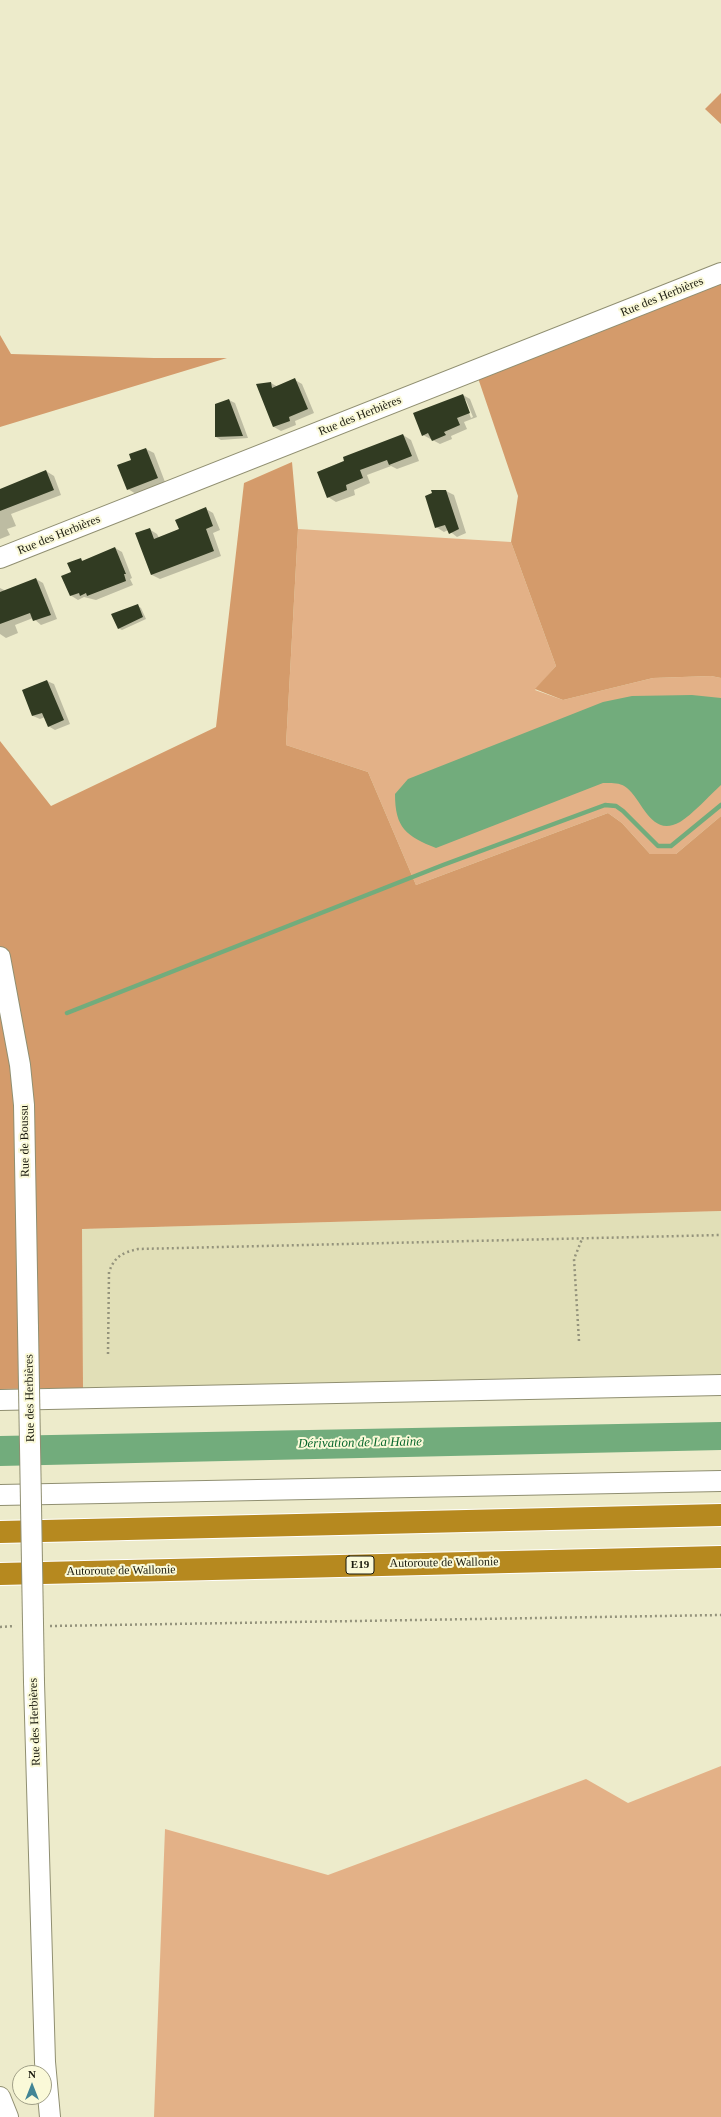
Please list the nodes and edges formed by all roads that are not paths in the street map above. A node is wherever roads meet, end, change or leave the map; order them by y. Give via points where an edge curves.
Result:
1 (721, 273) edge
2 (0, 558) edge
3 (0, 957) edge
4 (28, 1328) joint
5 (721, 1385) edge
6 (0, 1400) edge
7 (721, 1481) edge
8 (0, 1495) edge
9 (721, 1515) edge
10 (0, 1532) edge
11 (721, 1557) edge
12 (0, 1574) edge
13 (0, 2097) edge
14 (8, 2117) edge
15 (50, 2117) edge

1 - 2 street, Rue des Herbières
3 - 4 street, Rue de Boussu via 20,1065 24,1105
4 - 15 street, Rue des Herbières, bridge via 34,1682 45,2062
5 - 6 street
7 - 8 street
9 - 10 highway
11 - 12 highway, Autoroute de Wallonie / E19
13 - 14 street

